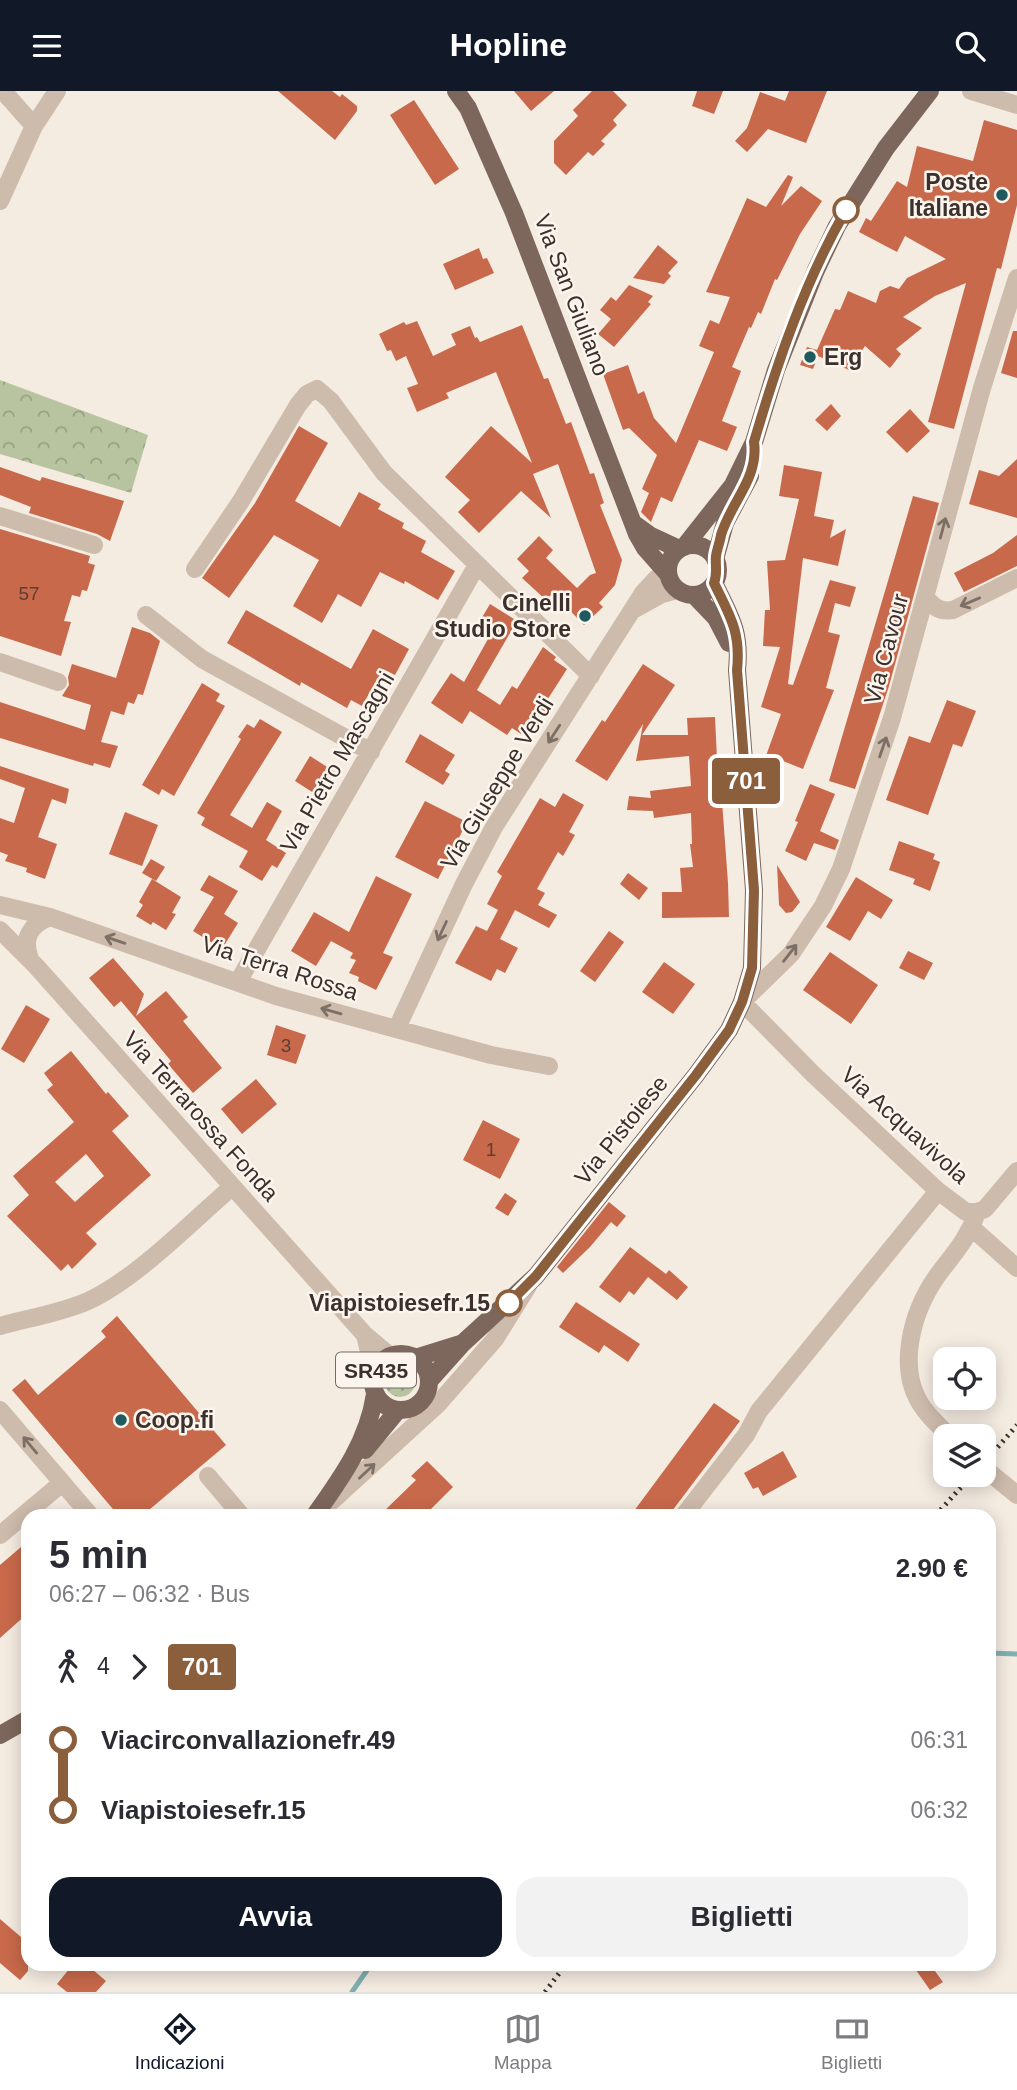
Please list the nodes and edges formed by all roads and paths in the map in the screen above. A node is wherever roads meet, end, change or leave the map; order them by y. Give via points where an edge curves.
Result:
1 (2, 91) edge
2 (57, 91) edge
3 (456, 91) edge
4 (930, 91) edge
5 (971, 91) edge
6 (1017, 105) edge
7 (34, 126) junction
8 (0, 201) edge
9 (1017, 278) edge
10 (754, 442) junction
11 (0, 516) edge
12 (633, 523) junction
13 (94, 545) dead end
14 (682, 548) junction
15 (715, 559) junction
16 (477, 565) junction
17 (195, 569) dead end
18 (668, 574) junction
19 (1017, 578) edge
20 (714, 583) junction
21 (685, 593) junction
22 (925, 597) junction
23 (635, 609) junction
24 (146, 615) dead end
25 (0, 662) edge
26 (737, 670) junction
27 (591, 676) junction
28 (58, 682) dead end
29 (371, 751) junction
30 (0, 905) edge
31 (50, 917) junction
32 (0, 930) edge
33 (30, 959) junction
34 (238, 982) junction
35 (742, 1002) junction
36 (397, 1028) junction
37 (549, 1066) dead end
38 (1017, 1171) edge
39 (232, 1187) junction
40 (938, 1191) junction
41 (974, 1220) junction
42 (1017, 1268) edge
43 (529, 1283) junction
44 (0, 1326) edge
45 (365, 1335) junction
46 (463, 1343) junction
47 (390, 1356) junction
48 (415, 1358) junction
49 (374, 1373) junction
50 (429, 1381) junction
51 (375, 1394) junction
52 (0, 1410) edge
53 (398, 1410) junction
54 (938, 1424) edge
55 (348, 1468) junction
56 (208, 1476) dead end
57 (996, 1478) edge
58 (62, 1483) junction
59 (1017, 1495) edge
60 (31, 1509) edge
61 (85, 1509) edge
62 (237, 1509) edge
63 (319, 1509) edge
64 (322, 1509) edge
65 (689, 1509) edge
66 (21, 1517) edge
67 (0, 1535) edge
68 (21, 1723) edge
69 (0, 1735) edge

1 - 7 street
2 - 7 street
3 - 12 main road, Via San Giuliano via 468,108 514,213
4 - 10 main road, SR435 via 886,148 837,226 776,370
5 - 6 street
7 - 8 street
22 -> 9 street, Via Cavour
10 - 14 main road, SR435 via 733,485
10 - 15 main road, SR435 via 751,472 725,523
11 - 13 street
12 - 14 main road
12 - 18 main road, Via San Giuliano via 641,543
14 - 15 main road via 700,546
14 - 18 main road, SR435 via 671,558
15 - 20 main road, SR435
16 - 17 street via 384,473 317,389 298,405
16 - 27 street
16 - 29 street, Via Pietro Mascagni
18 - 21 main road, SR435 via 671,583
18 - 23 street, Via Giuseppe Verdi via 649,586
19 -> 22 street via 953,610 934,608
20 - 21 main road via 708,590
20 - 26 main road, SR435 via 735,628
21 - 23 street, Via Giuseppe Verdi via 662,594
21 - 26 main road, SR435 via 721,624
35 -> 22 street, Via Cavour via 792,954 841,869 892,718
23 - 27 street, Via Giuseppe Verdi
24 - 29 street via 202,659
25 - 28 street
26 - 35 main road, SR435 via 755,900 752,968
27 -> 36 street, Via Giuseppe Verdi via 490,835
29 - 34 street, Via Pietro Mascagni
30 - 31 street, Via Terra Rossa
31 - 33 street via 34,925 27,937
34 -> 31 street, Via Terra Rossa
32 - 33 street, Via Terrarossa Fonda
33 - 39 street, Via Terrarossa Fonda
36 -> 34 street, Via Terra Rossa
35 - 40 street, Via Acquavivola
35 - 43 main road, Via Pistoiese / SR435 via 729,1030 696,1075
36 - 37 street, Via Terra Rossa
38 - 41 street
39 - 44 street via 105,1292 78,1305
39 - 45 street, Via Terrarossa Fonda
40 - 41 street, Via Acquavivola
40 - 65 street via 759,1411
41 - 42 street, Via Acquavivola
41 - 54 street via 927,1291 909,1349 912,1383 923,1408
43 - 46 main road, Via Pistoiese / SR435
64 -> 43 street, Via Pistoiese via 438,1404 503,1329
45 - 47 street, Via Terrarossa Fonda
45 - 49 street, Via Terrarossa Fonda
46 - 48 main road, Via Pistoiese / SR435
46 - 50 main road, Via Pistoiese / SR435
47 - 48 main road, Via Pistoiese / SR435
47 - 49 main road, SR435
48 - 50 main road, SR435
49 - 51 main road, Via Pistoiese / SR435
50 - 53 main road, Via Pistoiese / SR435 via 417,1405
51 - 53 main road, SR435
51 - 55 main road, Via Pistoiese / SR435 via 371,1417
58 -> 52 street
53 - 55 main road, Via Pistoiese / SR435
55 - 63 main road, Via Pistoiese / SR435
56 - 62 street
57 - 59 street
58 - 60 street
58 - 61 street
66 - 67 street
68 - 69 main road

